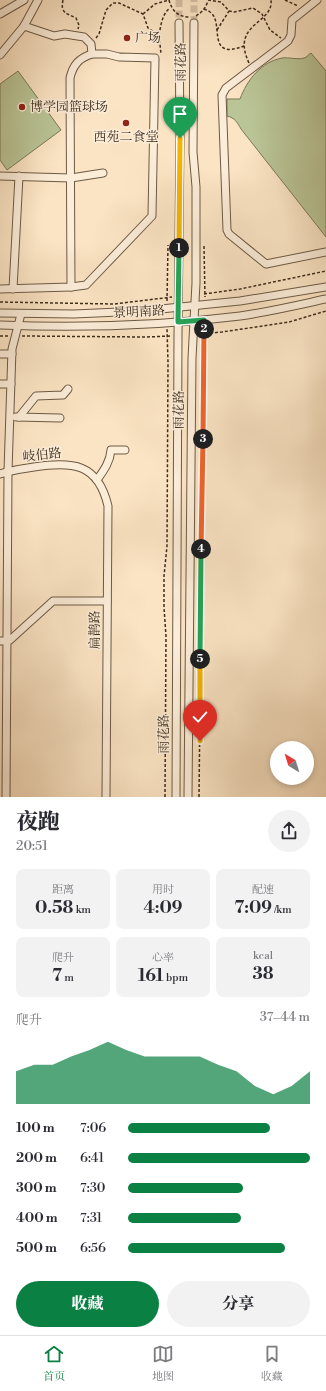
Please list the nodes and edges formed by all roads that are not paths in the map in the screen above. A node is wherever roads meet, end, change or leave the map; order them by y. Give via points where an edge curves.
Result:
1 (24, 0) edge
2 (35, 0) edge
3 (317, 0) edge
4 (0, 14) edge
5 (179, 23) tunnel mouth
6 (194, 23) tunnel mouth
7 (24, 26) junction
8 (92, 54) junction
9 (0, 55) edge
10 (103, 173) dead end
11 (0, 176) edge
12 (19, 176) junction
13 (70, 178) junction
14 (326, 252) edge
15 (71, 287) junction
16 (326, 287) edge
17 (0, 289) edge
18 (13, 289) junction
19 (326, 299) edge
20 (194, 306) junction
21 (178, 307) junction
22 (0, 313) edge
23 (21, 314) junction
24 (193, 320) junction
25 (178, 322) junction
26 (0, 325) edge
27 (18, 326) junction
28 (12, 351) junction
29 (0, 354) edge
30 (0, 384) edge
31 (11, 384) junction
32 (68, 389) dead end
33 (10, 417) junction
34 (19, 417) junction
35 (60, 418) dead end
36 (125, 450) dead end
37 (86, 470) joint
38 (8, 471) junction
39 (0, 474) edge
40 (97, 480) junction
41 (107, 601) junction
42 (4, 641) edge
43 (6, 797) edge
44 (106, 797) edge
45 (176, 797) edge
46 (188, 797) edge

1 - 4 street
2 - 7 street
3 - 14 street via 292,20 291,35 285,43 226,88 222,95 227,232 266,264
5 - 21 street, 雨花路
6 - 20 street, 雨花路
7 - 8 street via 54,36 65,34 84,37 91,44
7 - 9 street
8 - 13 street via 76,63 70,78
8 - 15 street via 155,58 152,216 86,285
10 - 13 street
11 - 12 street
12 - 13 street
12 - 18 street
13 - 15 street
15 - 18 street
16 - 20 street, 景明南路
17 - 18 street
19 - 24 street, 景明南路 via 241,315
20 - 21 street, 景明南路
20 - 24 street, 雨花路
21 - 23 street, 景明南路 via 74,314
21 - 25 street, 雨花路
22 - 23 street, 景明南路
23 - 27 street
24 - 25 street, 景明南路
24 - 46 street, 雨花路
25 - 27 street, 景明南路
25 - 45 street, 雨花路
26 - 27 street, 景明南路
27 - 28 street
28 - 29 street
28 - 31 street
30 - 31 street
31 - 33 street
32 - 34 street via 59,396 36,396
33 - 34 street
33 - 38 street
34 - 35 street
36 - 40 street via 112,450 105,469
37 - 38 street, 岐伯路 via 65,464
37 - 40 street, 扁鹊路
38 - 39 street, 岐伯路
38 - 42 street
40 - 41 street, 扁鹊路 via 108,506
41 - 42 street via 53,602
41 - 44 street, 扁鹊路
42 - 43 street

